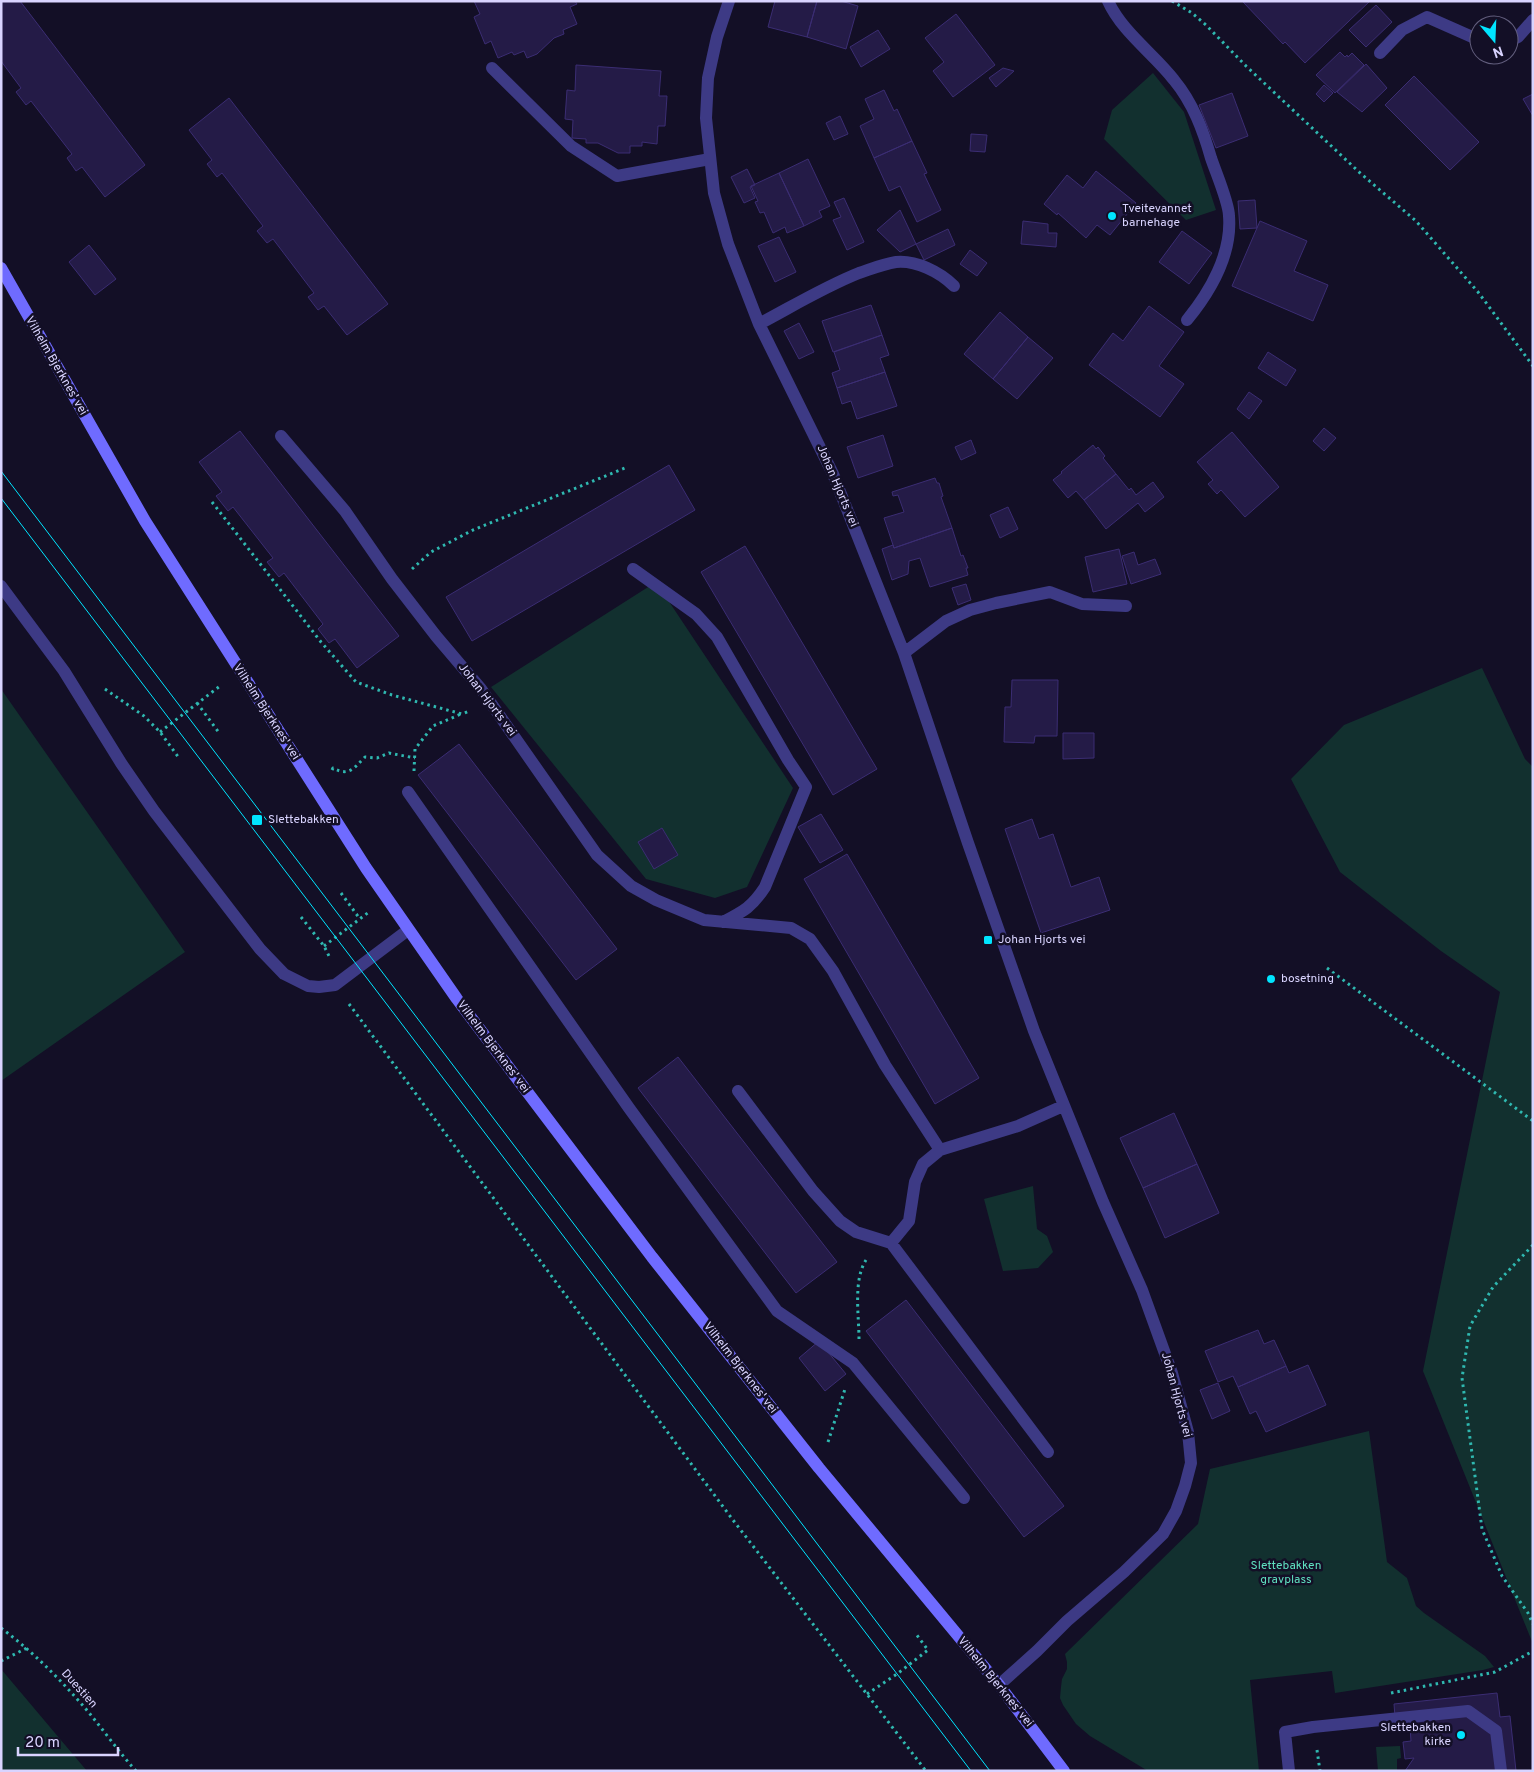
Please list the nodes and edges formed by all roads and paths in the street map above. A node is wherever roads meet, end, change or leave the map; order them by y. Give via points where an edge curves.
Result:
1 (729, 1) edge
2 (1108, 1) edge
3 (1172, 1) edge
4 (1533, 20) edge
5 (1469, 36) edge
6 (1519, 37) edge
7 (1380, 53) dead end
8 (492, 68) dead end
9 (710, 159) junction
10 (1, 268) edge
11 (954, 286) dead end
12 (1187, 320) dead end
13 (759, 324) junction
14 (1533, 366) edge
15 (281, 436) dead end
16 (625, 468) dead end
17 (212, 502) dead end
18 (633, 569) dead end
19 (395, 583) junction
20 (1, 586) edge
21 (1126, 606) dead end
22 (904, 653) junction
23 (64, 671) junction
24 (220, 686) dead end
25 (197, 703) junction
26 (491, 704) junction
27 (462, 714) junction
28 (160, 732) junction
29 (220, 734) dead end
30 (180, 758) dead end
31 (415, 758) junction
32 (333, 768) dead end
33 (408, 792) joint
34 (341, 893) dead end
35 (369, 912) dead end
36 (301, 917) dead end
37 (360, 919) junction
38 (723, 922) junction
39 (408, 930) junction
40 (324, 946) junction
41 (1326, 968) dead end
42 (335, 985) junction
43 (738, 1091) dead end
44 (1063, 1106) junction
45 (1533, 1121) edge
46 (940, 1150) junction
47 (891, 1243) junction
48 (1533, 1245) edge
49 (1048, 1452) dead end
50 (964, 1498) dead end
51 (1533, 1624) edge
52 (1, 1628) edge
53 (916, 1634) dead end
54 (27, 1648) junction
55 (1533, 1651) edge
56 (1, 1661) edge
57 (1495, 1672) dead end
58 (999, 1685) junction
59 (867, 1694) junction
60 (136, 1771) edge
61 (926, 1771) edge
62 (1064, 1771) edge
63 (1289, 1771) edge
64 (1501, 1771) edge

1 - 9 street, Johan Hjorts vei via 708,78 706,118
2 - 12 street via 1126,27 1186,94 1204,134 1230,215 1227,244 1221,262 1201,304
3 - 14 path via 1206,25 1359,172 1416,221 1478,292
4 - 6 street
5 - 7 street via 1427,17 1402,30
8 - 9 street via 572,146 617,176
9 - 13 street, Johan Hjorts vei via 714,193 728,244
10 - 39 main road, Vilhelm Bjerknes' vei via 145,521
11 - 13 street via 939,273 909,263 881,265 814,292
13 - 22 street, Johan Hjorts vei via 833,474
15 - 19 street, Johan Hjorts vei via 345,512
16 - 19 path via 472,530 431,552
17 - 27 path via 356,682
18 - 38 street via 696,614 717,637 806,787 765,887 744,911
19 - 26 street, Johan Hjorts vei
20 - 23 street
21 - 22 street via 1082,604 1050,592 1014,599 970,610 946,621
22 - 44 street, Johan Hjorts vei via 1031,1023
23 - 28 path via 90,678 144,716
23 - 42 street via 137,788 260,949 284,974 296,981 308,986
24 - 25 path
25 - 28 path
25 - 29 path
26 - 27 path
26 - 38 street, Johan Hjorts vei via 597,855 631,886 656,900 704,920
27 - 31 path via 433,726 415,749
28 - 30 path
31 - 32 path via 389,753 377,758 366,757 348,772 342,773
31 - 33 path
33 - 50 street via 640,1124 777,1311 853,1363
34 - 37 path
35 - 37 path
36 - 40 path
37 - 40 path
38 - 46 street, Johan Hjorts vei via 791,928 810,939 833,970 885,1065
39 - 42 street
39 - 58 main road, Vilhelm Bjerknes' vei via 456,1000 664,1272 819,1468
40 - 42 path via 330,957 329,966
41 - 45 path
42 - 59 path via 733,1520
43 - 47 street via 813,1190 840,1220 856,1232
44 - 46 street via 1018,1126
44 - 58 street, Johan Hjorts vei via 1142,1290 1172,1373 1188,1432 1190,1463 1176,1511 1163,1534
46 - 47 street via 923,1164 915,1182 909,1221
47 - 49 street
48 - 51 path via 1493,1287 1470,1326 1462,1378 1482,1529 1502,1576
52 - 54 path, Duestien
53 - 59 path via 928,1650
54 - 56 path
54 - 60 path, Duestien via 84,1706
55 - 57 path
58 - 62 main road, Vilhelm Bjerknes' vei
59 - 61 path
63 - 64 street via 1285,1732 1468,1711 1496,1731

